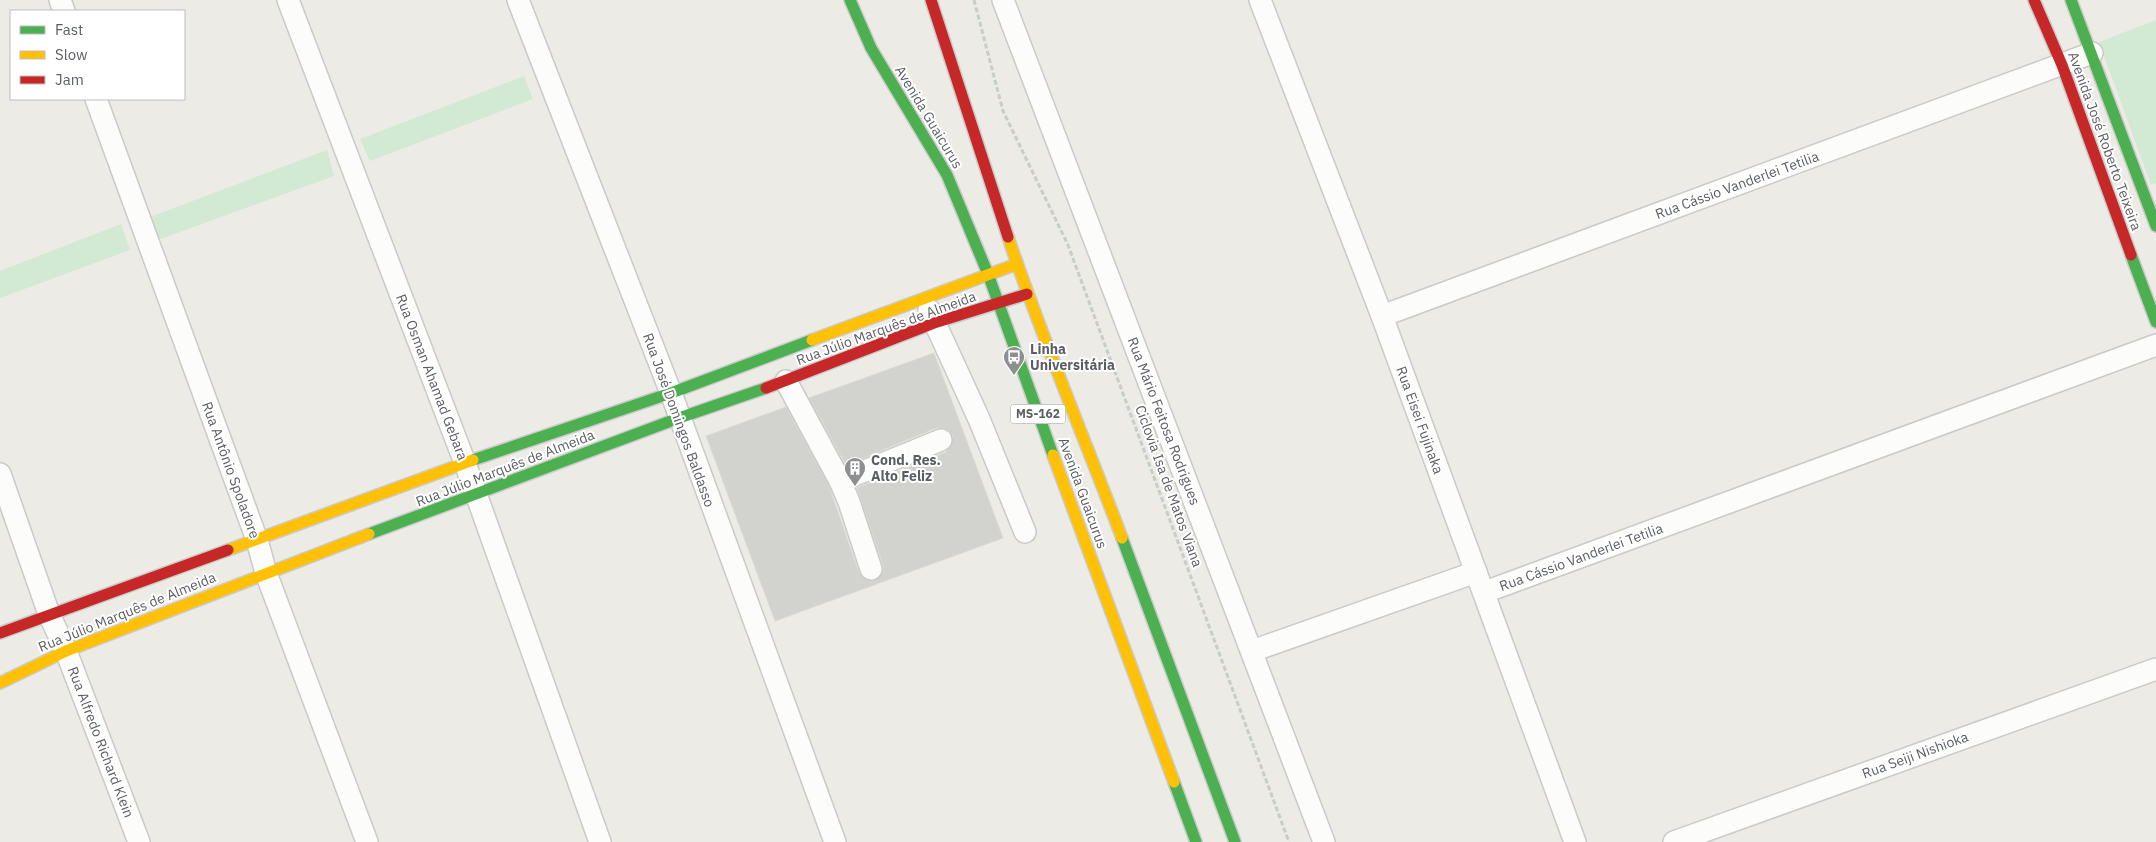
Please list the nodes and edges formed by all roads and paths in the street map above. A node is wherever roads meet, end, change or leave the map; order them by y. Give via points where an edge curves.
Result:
1 (288, 0) edge
2 (518, 0) edge
3 (850, 0) edge
4 (931, 0) edge
5 (974, 0) edge
6 (1003, 0) edge
7 (1260, 0) edge
8 (2034, 0) edge
9 (2071, 0) edge
10 (2092, 53) junction
11 (2062, 65) junction
12 (96, 100) edge
13 (2156, 226) edge
14 (1017, 264) junction
15 (988, 274) junction
16 (1027, 294) junction
17 (925, 298) junction
18 (997, 304) junction
19 (1382, 316) junction
20 (2156, 322) edge
21 (934, 323) junction
22 (2156, 345) edge
23 (786, 381) junction
24 (671, 393) junction
25 (679, 418) junction
26 (941, 440) dead end
27 (465, 463) junction
28 (0, 474) edge
29 (840, 481) junction
30 (477, 495) junction
31 (1025, 532) dead end
32 (257, 540) junction
33 (871, 569) dead end
34 (1476, 572) junction
35 (266, 573) junction
36 (1485, 592) junction
37 (49, 614) junction
38 (0, 633) edge
39 (66, 651) junction
40 (1252, 651) junction
41 (2156, 669) edge
42 (0, 683) edge
43 (139, 842) edge
44 (366, 842) edge
45 (600, 842) edge
46 (835, 842) edge
47 (1196, 842) edge
48 (1235, 842) edge
49 (1289, 842) edge
50 (1324, 842) edge
51 (1575, 842) edge
52 (1674, 842) edge

1 - 27 street, Rua Osman Ahamad Gebara
2 - 24 street, Rua José Domingos Baldasso
3 - 15 street, Avenida Guaicurus / MS-162 via 871,48 947,175
4 - 14 street, Avenida Guaicurus / MS-162
5 - 49 path, Ciclovia Isa de Matos Viana via 1003,111 1068,245
6 - 40 street, Rua Mário Feitosa Rodrigues
7 - 19 street, Rua Eisei Fujinaka
8 - 11 street, Avenida José Roberto Teixeira
9 - 10 street, Avenida José Roberto Teixeira
10 - 11 street, Rua Cássio Vanderlei Tetilia
10 - 13 street, Avenida José Roberto Teixeira
11 - 19 street, Rua Cássio Vanderlei Tetilia
11 - 20 street, Avenida José Roberto Teixeira
12 - 32 street, Rua Antônio Spoladore
14 - 15 street, Rua Júlio Marquês de Almeida
14 - 16 street, Avenida Guaicurus / MS-162
15 - 17 street, Rua Júlio Marquês de Almeida
15 - 18 street, Avenida Guaicurus / MS-162
16 - 18 street, Rua Júlio Marquês de Almeida
16 - 48 street, Avenida Guaicurus / MS-162 via 1084,436
17 - 21 street
17 - 24 street, Rua Júlio Marquês de Almeida
18 - 21 street, Rua Júlio Marquês de Almeida
18 - 47 street, Avenida Guaicurus / MS-162
19 - 34 street, Rua Eisei Fujinaka
21 - 23 street, Rua Júlio Marquês de Almeida
21 - 31 street via 979,419
22 - 36 street, Rua Cássio Vanderlei Tetilia
23 - 25 street, Rua Júlio Marquês de Almeida
23 - 29 street
24 - 25 street, Rua José Domingos Baldasso
24 - 27 street, Rua Júlio Marquês de Almeida
25 - 30 street, Rua Júlio Marquês de Almeida
25 - 46 street, Rua José Domingos Baldasso
26 - 29 street
27 - 30 street, Rua Osman Ahamad Gebara
27 - 32 street, Rua Júlio Marquês de Almeida
28 - 37 street, Rua Alfredo Richard Klein
29 - 33 street
30 - 35 street, Rua Júlio Marquês de Almeida
30 - 45 street, Rua Osman Ahamad Gebara
32 - 35 street, Rua Antônio Spoladore
32 - 37 street, Rua Júlio Marquês de Almeida
34 - 36 street, Rua Eisei Fujinaka
34 - 40 street
35 - 39 street, Rua Júlio Marquês de Almeida
35 - 44 street, Rua Antônio Spoladore
36 - 51 street, Rua Eisei Fujinaka
37 - 38 street, Rua Júlio Marquês de Almeida
37 - 39 street, Rua Alfredo Richard Klein
39 - 42 street, Rua Júlio Marquês de Almeida
39 - 43 street, Rua Alfredo Richard Klein
40 - 50 street, Rua Mário Feitosa Rodrigues
41 - 52 street, Rua Seiji Nishioka

